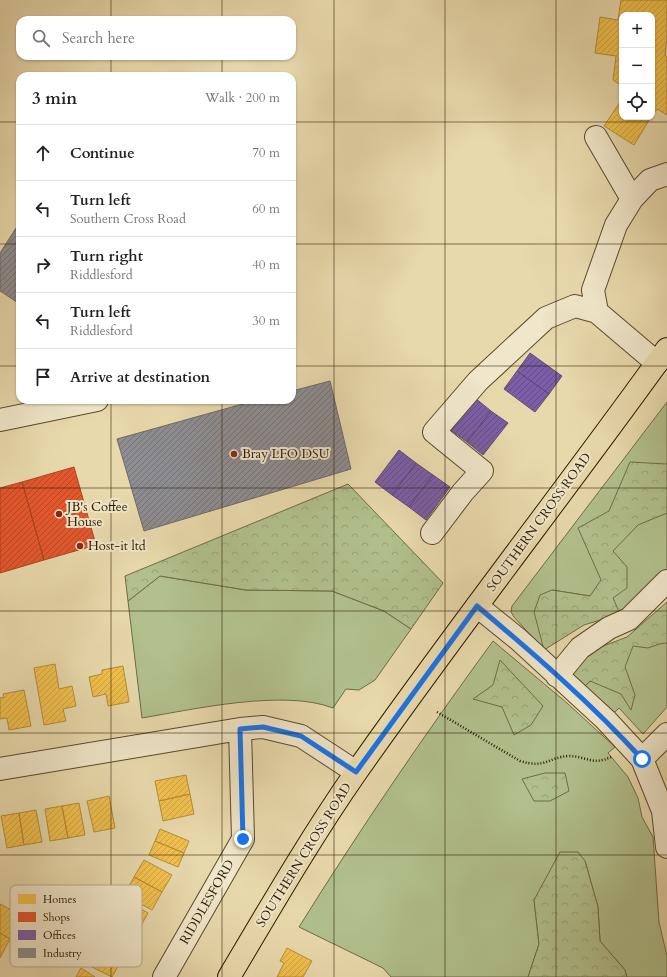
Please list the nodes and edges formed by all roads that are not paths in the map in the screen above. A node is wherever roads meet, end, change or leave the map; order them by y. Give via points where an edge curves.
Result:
1 (596, 137) dead end
2 (667, 174) edge
3 (632, 199) junction
4 (596, 312) junction
5 (662, 356) edge
6 (78, 404) edge
7 (0, 420) edge
8 (432, 533) dead end
9 (667, 581) edge
10 (477, 606) junction
11 (557, 676) junction
12 (240, 729) junction
13 (667, 734) edge
14 (642, 759) junction
15 (0, 769) edge
16 (356, 772) junction
17 (667, 847) edge
18 (164, 977) edge
19 (229, 977) edge

1 - 3 street
2 - 3 street via 650,180
3 - 4 street via 616,225 593,290
4 - 5 street
4 - 8 street via 576,306 546,318 478,381 434,432 482,471
5 - 10 main road, SOUTHERN CROSS ROAD
6 - 7 street
9 - 11 street via 629,619 609,628 580,648
10 - 11 street via 518,639
10 - 16 main road, SOUTHERN CROSS ROAD
11 - 14 street via 606,720
12 - 15 street
12 - 16 street via 263,727 301,736
12 - 18 street, RIDDLESFORD via 243,839
13 - 14 street
14 - 17 street via 663,811
16 - 19 main road, SOUTHERN CROSS ROAD

